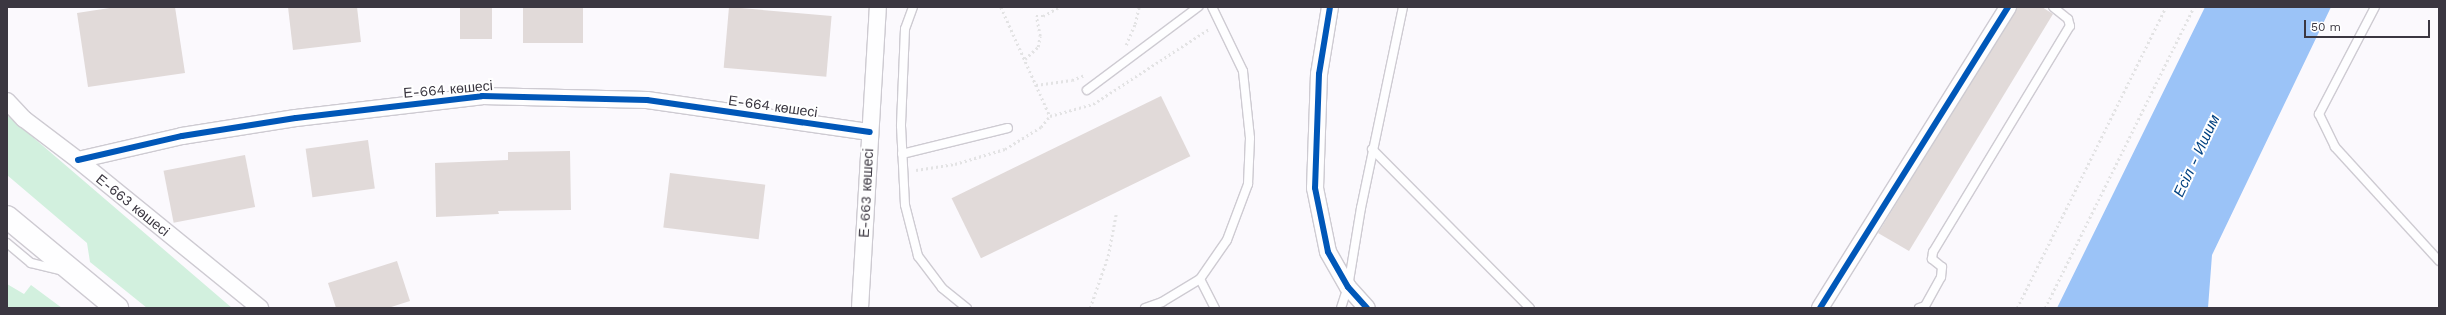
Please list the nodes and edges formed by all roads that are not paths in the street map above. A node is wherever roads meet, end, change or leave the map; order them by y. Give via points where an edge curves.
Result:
1 (878, 7) edge
2 (913, 7) edge
3 (1198, 7) edge
4 (1212, 7) edge
5 (1330, 7) edge
6 (1403, 7) edge
7 (2008, 7) edge
8 (2053, 7) edge
9 (2375, 7) edge
10 (1087, 90) dead end
11 (7, 101) edge
12 (1008, 128) dead end
13 (870, 132) junction
14 (1372, 149) junction
15 (902, 154) junction
16 (78, 160) junction
17 (7, 218) edge
18 (7, 243) edge
19 (2439, 261) edge
20 (76, 274) junction
21 (1200, 279) junction
22 (1348, 287) junction
23 (117, 308) edge
24 (260, 308) edge
25 (860, 308) edge
26 (967, 308) edge
27 (1145, 308) edge
28 (1215, 308) edge
29 (1341, 308) edge
30 (1367, 308) edge
31 (1530, 308) edge
32 (1820, 308) edge
33 (1919, 308) edge

1 - 13 street, Е-663 көшесі
2 - 15 lane via 905,29
3 - 10 lane
4 - 21 lane via 1243,71 1250,138 1248,184 1227,240
5 - 22 street via 1319,74 1315,188 1328,252
6 - 14 lane
7 - 32 street
8 - 33 lane via 2068,19 2070,26 1933,252 1932,259 1942,267 1941,277 1925,306
9 - 19 lane via 2319,114 2335,148
11 - 16 street, Е-663 көшесі via 24,120
12 - 15 lane
13 - 16 street, Е-664 көшесі via 648,100 482,96 296,118 182,136
13 - 25 street, Е-663 көшесі
14 - 22 lane
14 - 31 lane
15 - 26 lane via 905,205 918,256 942,288
16 - 24 street, Е-663 көшесі
17 - 20 main road
18 - 20 lane via 31,263
20 - 23 main road
21 - 27 lane via 1162,302
21 - 28 lane
22 - 29 lane
22 - 30 street

